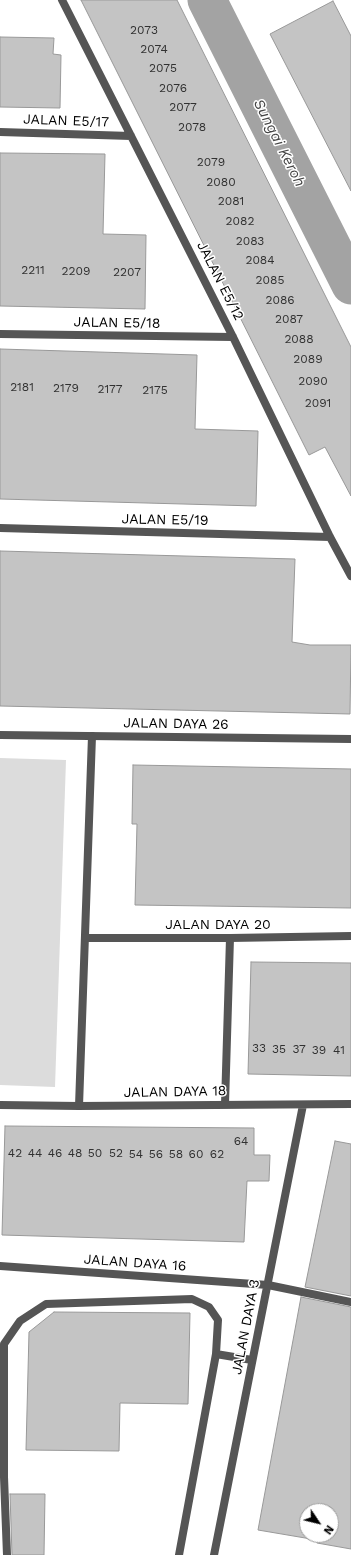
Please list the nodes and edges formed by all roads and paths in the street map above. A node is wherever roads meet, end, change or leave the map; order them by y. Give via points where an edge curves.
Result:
1 (62, 0) edge
2 (0, 132) edge
3 (131, 136) junction
4 (0, 334) edge
5 (234, 337) junction
6 (0, 528) edge
7 (330, 537) junction
8 (351, 576) edge
9 (0, 735) edge
10 (92, 736) junction
11 (351, 739) edge
12 (351, 936) edge
13 (86, 938) junction
14 (230, 938) junction
15 (225, 1104) junction
16 (351, 1104) edge
17 (0, 1105) edge
18 (303, 1105) junction
19 (79, 1106) junction
20 (0, 1266) edge
21 (268, 1285) junction
22 (351, 1302) edge
23 (216, 1354) junction
24 (252, 1360) junction
25 (7, 1555) edge
26 (179, 1555) edge
27 (214, 1555) edge

1 - 3 street, JALAN E5/12
2 - 3 street, JALAN E5/17
3 - 5 street, JALAN E5/12
4 - 5 street, JALAN E5/18
5 - 7 street, JALAN E5/12
6 - 7 street, JALAN E5/19
7 - 8 street, JALAN E5/12
9 - 10 street, JALAN DAYA 26
10 - 11 street, JALAN DAYA 26
10 - 13 street
12 - 14 street, JALAN DAYA 20
13 - 14 street, JALAN DAYA 20
13 - 19 street
14 - 15 street
15 - 18 street, JALAN DAYA 18
15 - 19 street, JALAN DAYA 18
16 - 18 street, JALAN DAYA 18
17 - 19 street, JALAN DAYA 18
18 - 21 street, JALAN DAYA 3
20 - 21 street, JALAN DAYA 16
21 - 22 street, JALAN DAYA 16
21 - 24 street, JALAN DAYA 3
23 - 24 street
23 - 25 street via 218,1320 209,1307 192,1299 46,1304 20,1321 4,1344
23 - 26 street
24 - 27 street, JALAN DAYA 3

